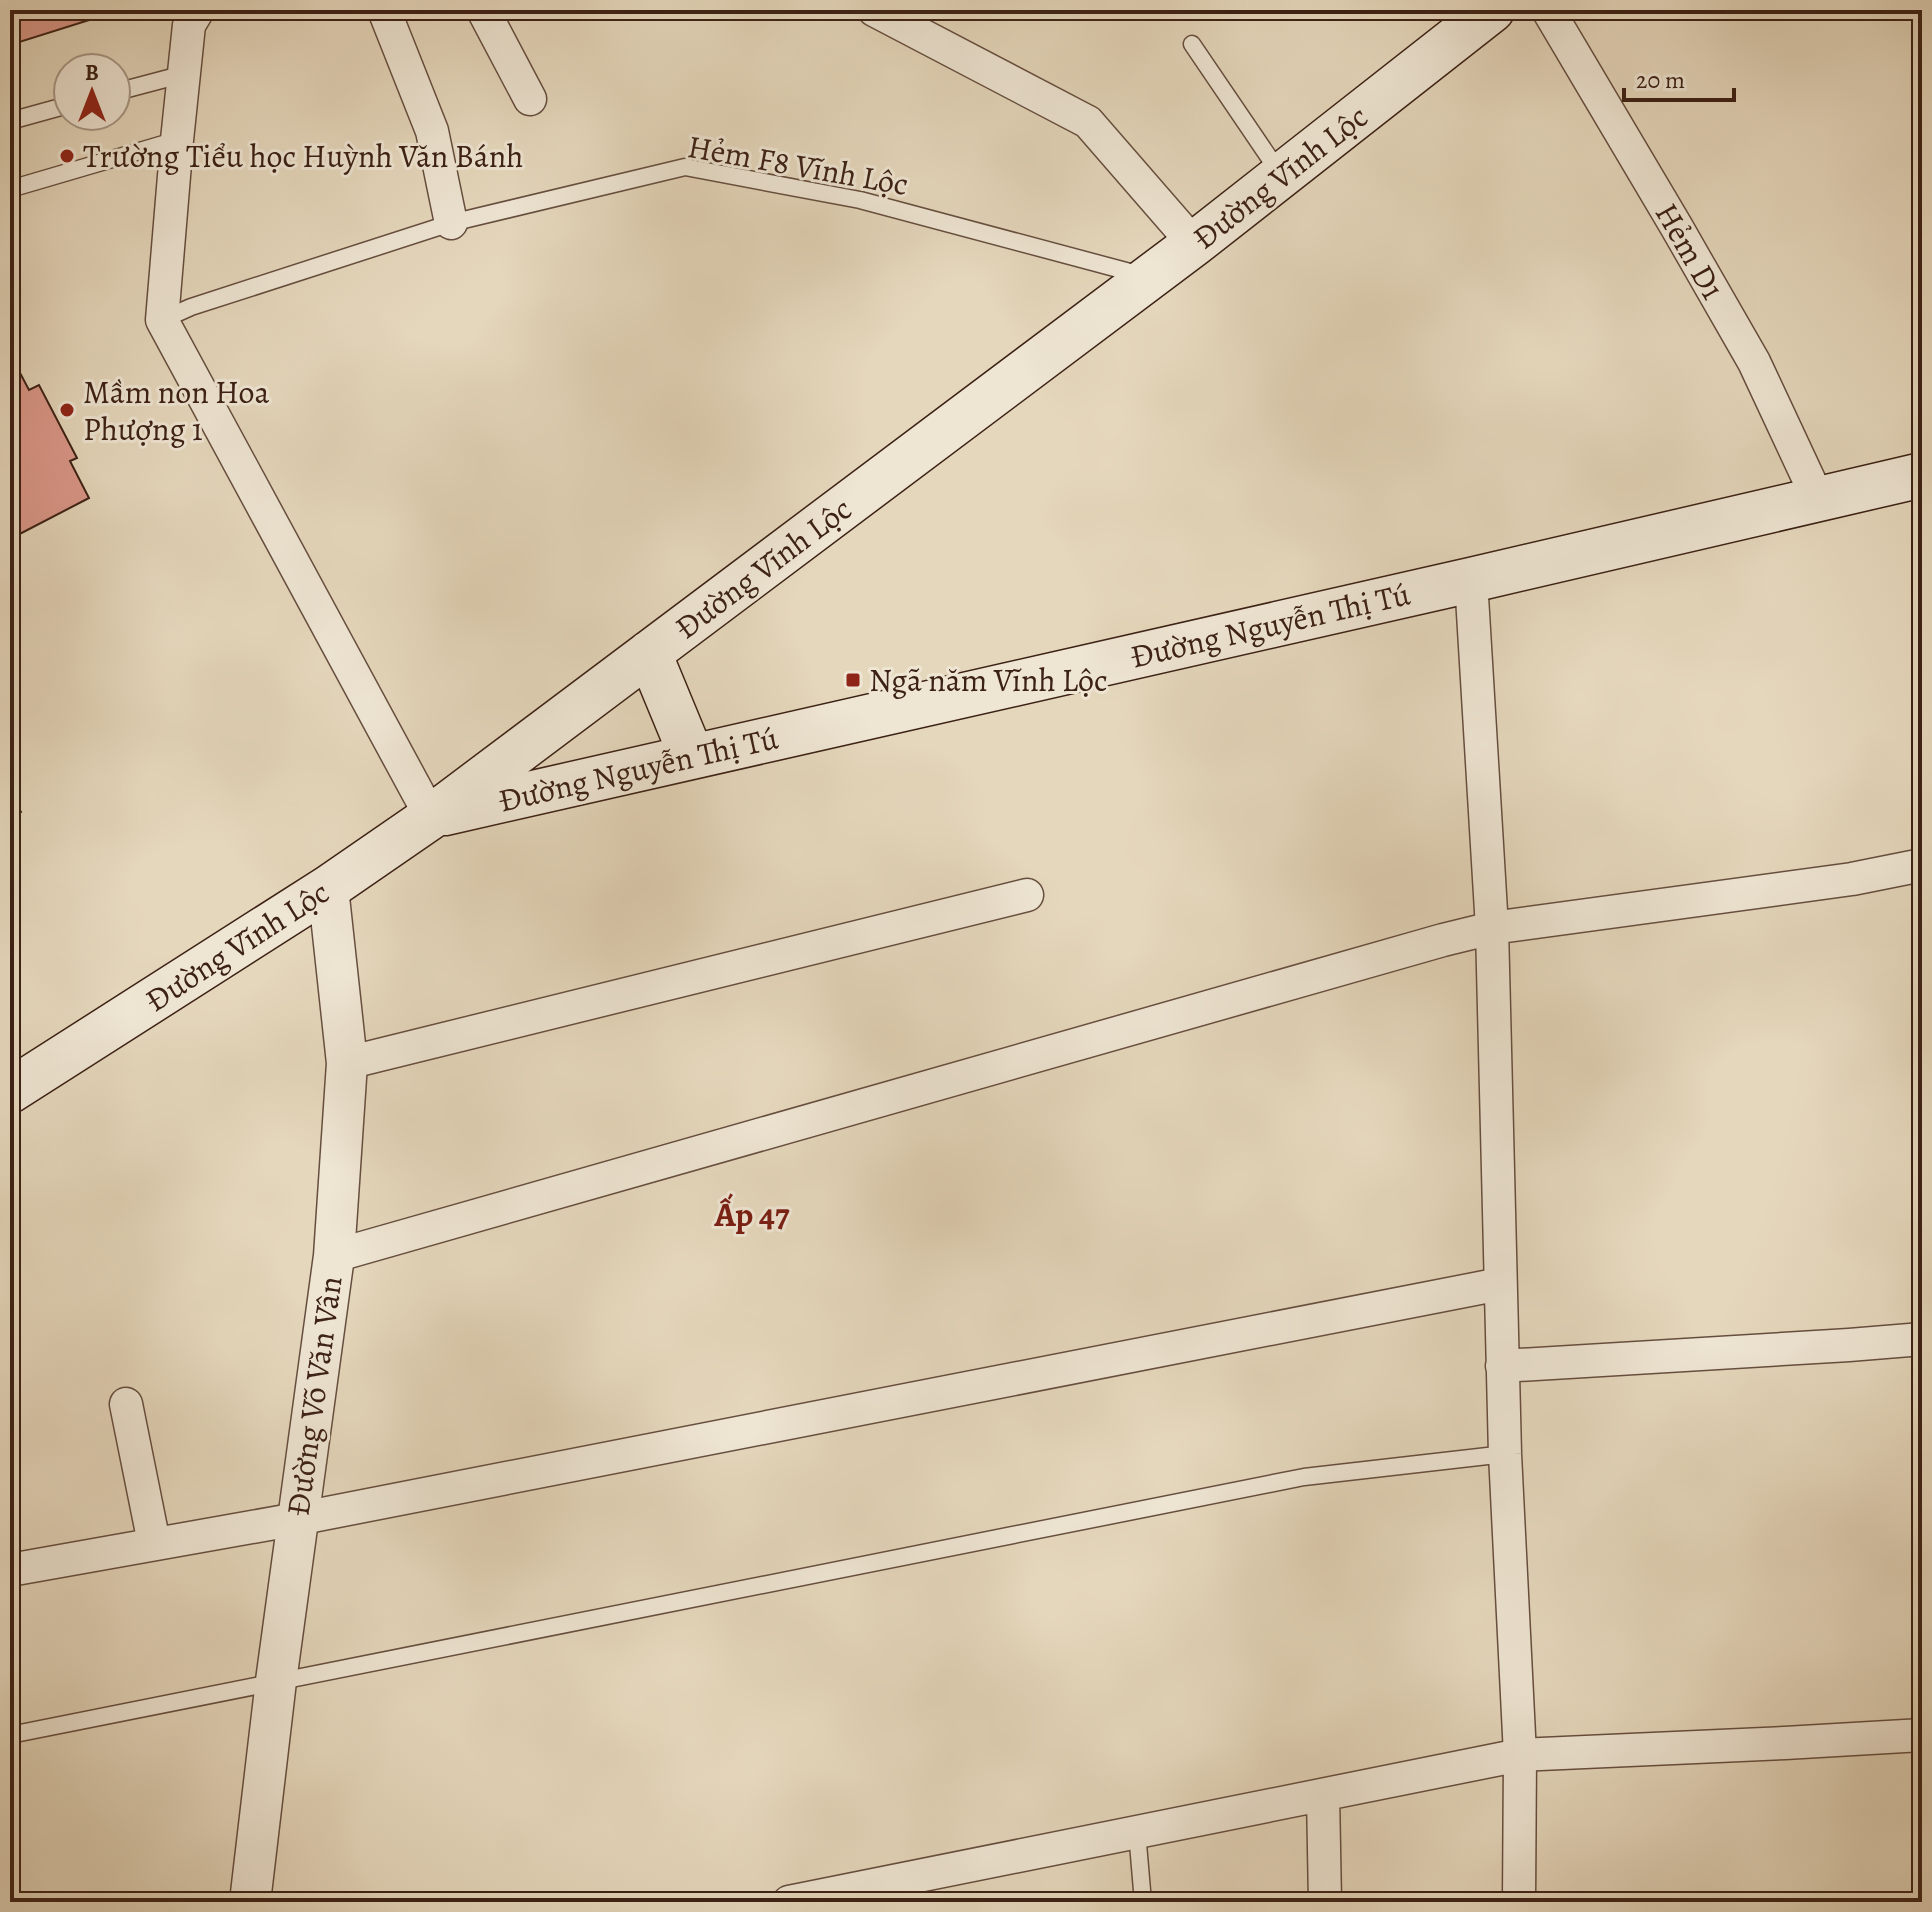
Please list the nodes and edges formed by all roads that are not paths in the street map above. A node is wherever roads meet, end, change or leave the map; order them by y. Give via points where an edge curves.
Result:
1 (198, 10) edge
2 (384, 10) edge
3 (483, 10) edge
4 (874, 10) edge
5 (1492, 10) edge
6 (1548, 10) edge
7 (1192, 44) dead end
8 (184, 74) junction
9 (132, 88) edge
10 (530, 99) dead end
11 (52, 109) edge
12 (10, 121) edge
13 (177, 140) junction
14 (1282, 176) junction
15 (10, 189) edge
16 (451, 223) junction
17 (1194, 244) junction
18 (1150, 277) junction
19 (162, 320) junction
20 (1922, 475) edge
21 (1818, 499) junction
22 (1471, 580) junction
23 (649, 653) junction
24 (692, 757) junction
25 (431, 817) junction
26 (1922, 865) edge
27 (328, 888) junction
28 (1027, 895) dead end
29 (1492, 928) junction
30 (347, 1063) junction
31 (10, 1091) edge
32 (334, 1256) junction
33 (1500, 1284) junction
34 (1922, 1339) edge
35 (1502, 1366) junction
36 (126, 1404) dead end
37 (1505, 1454) junction
38 (297, 1519) junction
39 (154, 1543) junction
40 (10, 1570) edge
41 (276, 1681) junction
42 (10, 1735) edge
43 (1922, 1735) edge
44 (1520, 1755) junction
45 (1323, 1795) junction
46 (1137, 1832) junction
47 (250, 1902) edge
48 (789, 1902) edge
49 (1143, 1902) edge
50 (1325, 1902) edge
51 (1519, 1902) edge

1 - 8 street via 189,25
2 - 16 street via 432,131
3 - 10 street
4 - 17 street via 1088,122
5 - 14 main road, Đường Vĩnh Lộc
6 - 21 street, Hẻm D1 via 1754,362
7 - 14 lane
8 - 9 lane
8 - 13 street
11 - 12 lane
13 - 15 lane
13 - 19 street
14 - 17 main road, Đường Vĩnh Lộc
16 - 18 lane, Hẻm F8 Vĩnh Lộc via 685,167 860,200
16 - 19 lane, Hẻm F8 Vĩnh Lộc
17 - 18 main road, Đường Vĩnh Lộc
18 - 23 main road, Đường Vĩnh Lộc
19 - 25 street
20 - 21 main road, Đường Nguyễn Thị Tú
21 - 22 main road, Đường Nguyễn Thị Tú
22 - 24 main road, Đường Nguyễn Thị Tú
22 - 29 street
23 - 24 main road
23 - 25 main road, Đường Vĩnh Lộc
24 - 25 main road, Đường Nguyễn Thị Tú
25 - 27 main road, Đường Vĩnh Lộc
26 - 29 street
27 - 30 street, Đường Võ Văn Vân
27 - 31 main road, Đường Vĩnh Lộc
28 - 30 street
29 - 32 street
29 - 33 street
30 - 32 street, Đường Võ Văn Vân
32 - 38 street, Đường Võ Văn Vân
33 - 35 street
33 - 38 street
34 - 35 street
35 - 37 street
36 - 39 street
37 - 41 lane via 1304,1477
37 - 44 street
38 - 39 street
38 - 41 street, Đường Võ Văn Vân
39 - 40 street
41 - 42 lane
41 - 47 street, Đường Võ Văn Vân
43 - 44 street
44 - 45 street
44 - 51 street
45 - 46 street
45 - 50 street
46 - 48 street
46 - 49 lane

